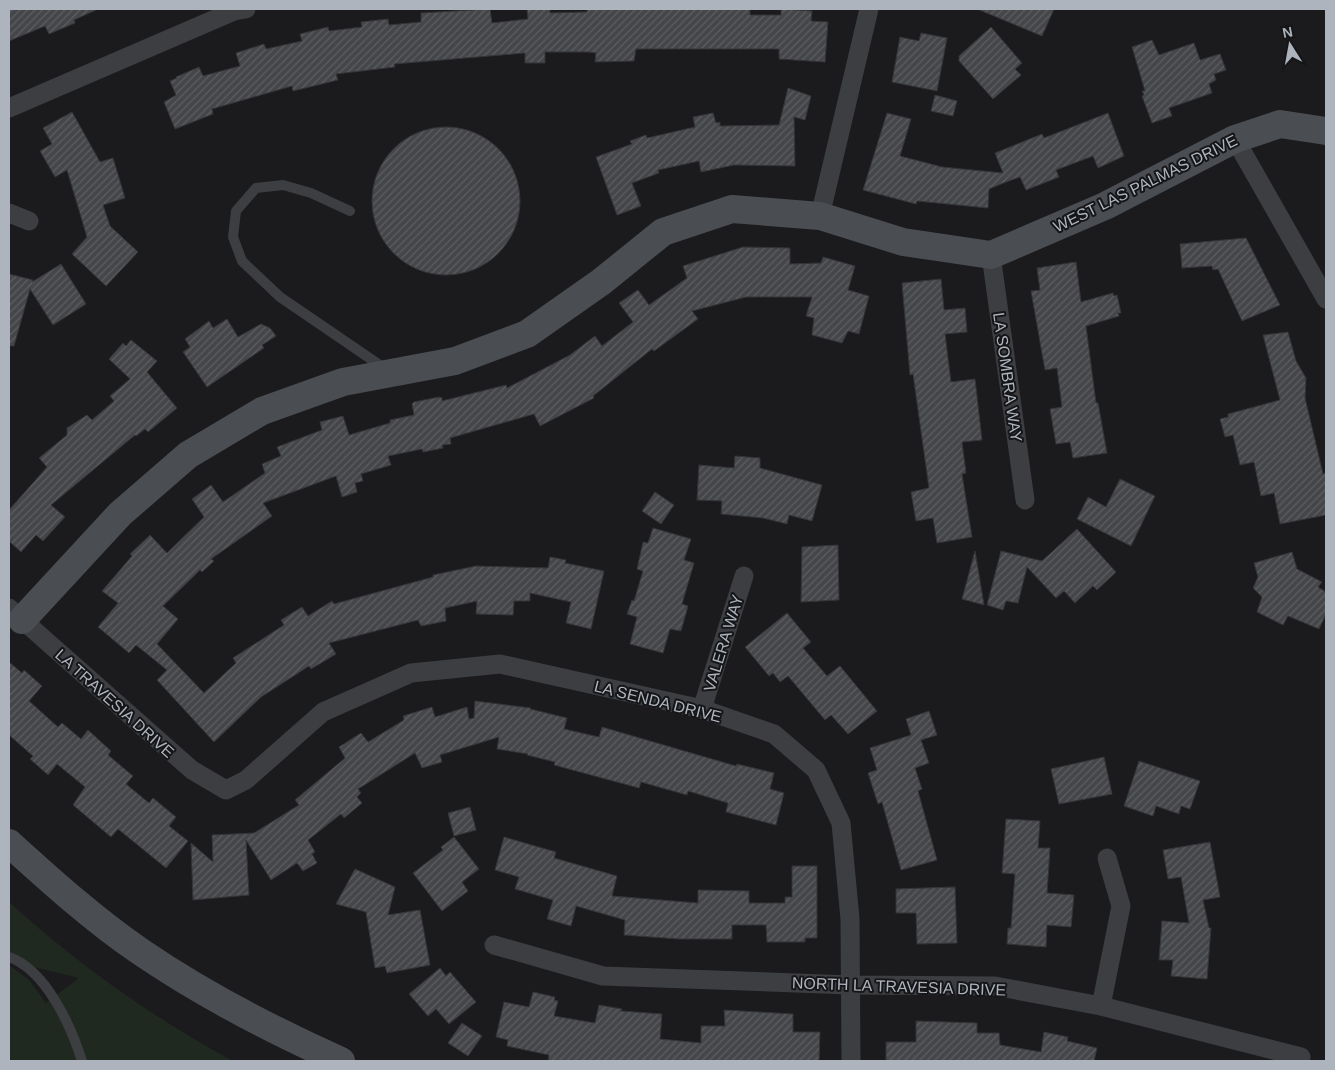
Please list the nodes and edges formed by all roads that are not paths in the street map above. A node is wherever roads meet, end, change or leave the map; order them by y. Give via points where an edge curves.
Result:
1 (246, 9) edge
2 (869, 9) edge
3 (9, 108) edge
4 (1326, 131) edge
5 (1235, 139) junction
6 (350, 211) dead end
7 (9, 213) edge
8 (820, 216) junction
9 (29, 221) dead end
10 (991, 255) junction
11 (1326, 299) edge
12 (392, 373) junction
13 (1025, 500) dead end
14 (744, 576) dead end
15 (15, 614) edge
16 (702, 709) junction
17 (226, 790) joint
18 (9, 843) edge
19 (1107, 858) dead end
20 (494, 945) dead end
21 (9, 957) edge
22 (850, 985) junction
23 (1101, 1006) junction
24 (1301, 1056) dead end
25 (82, 1061) edge
26 (341, 1061) edge
27 (851, 1061) edge

1 - 3 street
2 - 8 street
4 - 5 street, WEST LAS PALMAS DRIVE via 1280,124
5 - 10 street, WEST LAS PALMAS DRIVE via 1105,206
5 - 11 street
6 - 12 lane via 311,193 283,185 256,188 236,211 233,237 242,261 280,297
7 - 9 street
8 - 10 street via 904,242
8 - 12 street via 732,209 663,232 601,282 527,334 455,361
10 - 13 street, LA SOMBRA WAY
12 - 15 street via 343,382 262,411 188,455 120,514
14 - 16 street, VALERA WAY
15 - 17 street, LA TRAVESIA DRIVE via 192,770
16 - 17 street, LA SENDA DRIVE via 500,664 411,673 323,712 246,780
16 - 22 street, LA SENDA DRIVE via 774,734 816,770 841,823 850,919
18 - 26 street via 73,901 140,952 278,1032
19 - 23 street via 1121,906
20 - 22 street, NORTH LA TRAVESIA DRIVE via 603,976
21 - 25 lane via 19,960 58,1005
22 - 23 street, NORTH LA TRAVESIA DRIVE via 995,986
22 - 27 street, LA SENDA DRIVE
23 - 24 street, NORTH LA TRAVESIA DRIVE

